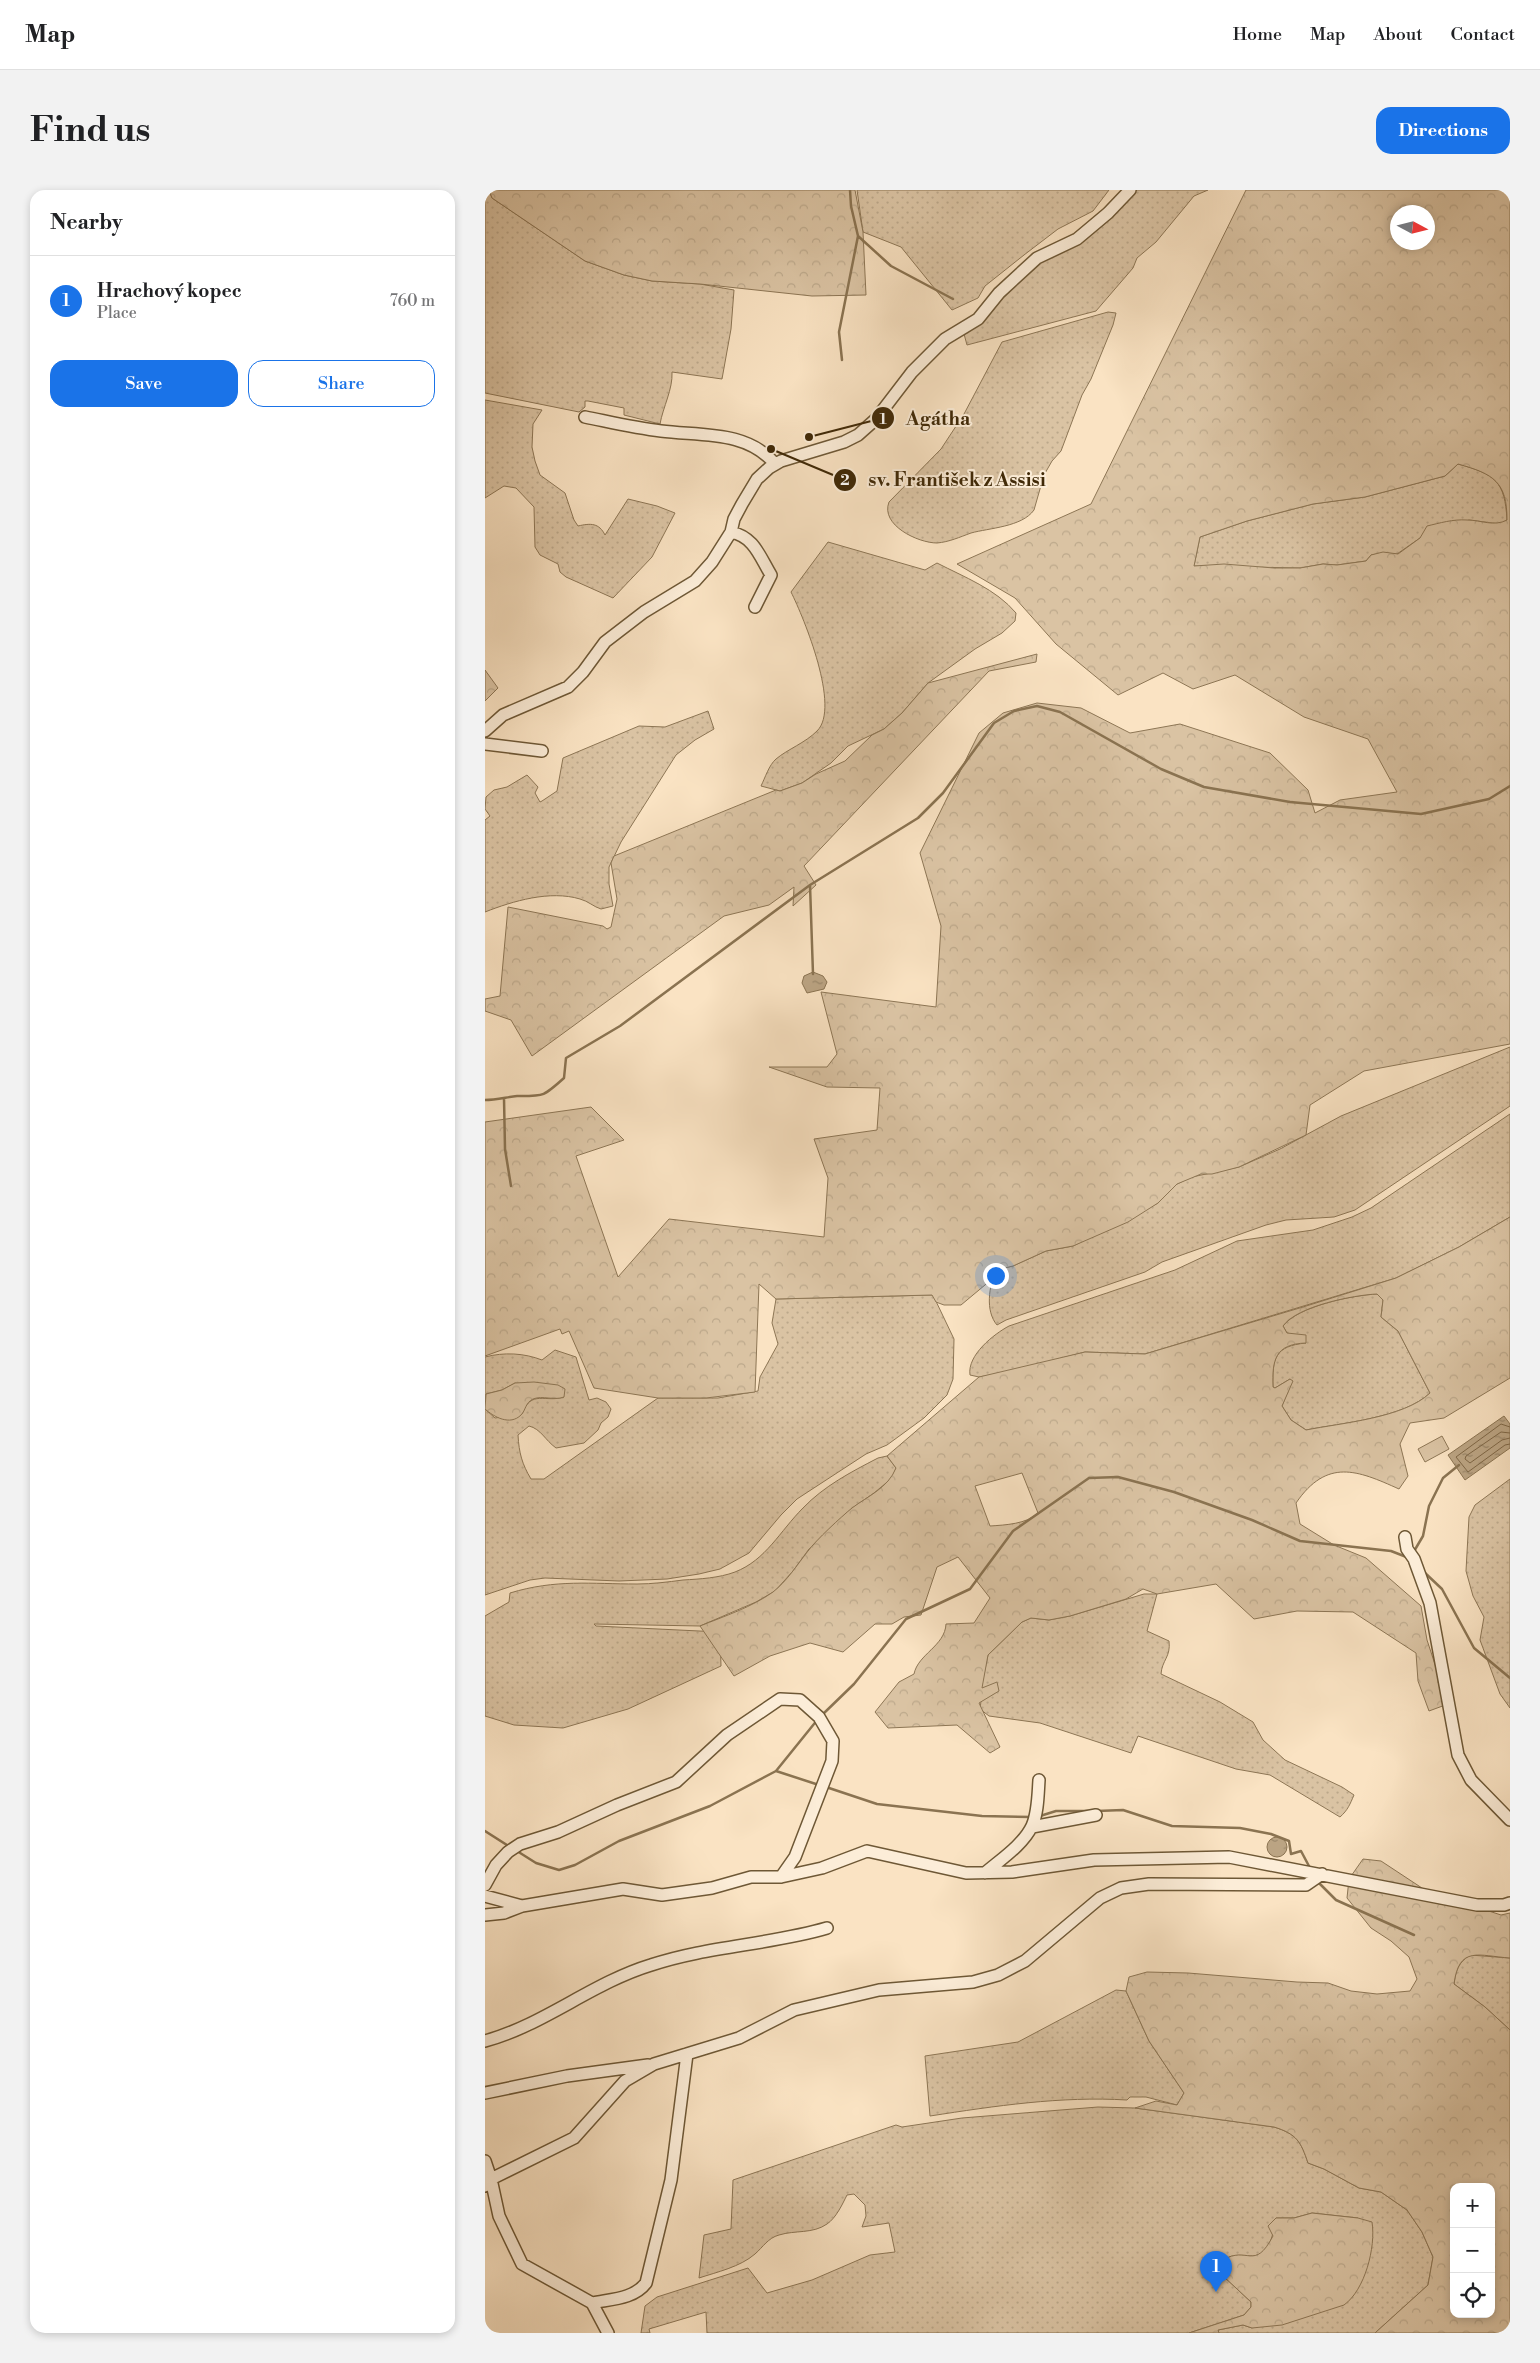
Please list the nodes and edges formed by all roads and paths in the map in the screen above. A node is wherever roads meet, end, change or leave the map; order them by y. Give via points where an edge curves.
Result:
1 (1129, 190) edge
2 (585, 417) dead end
3 (775, 464) junction
4 (731, 532) junction
5 (755, 607) dead end
6 (485, 731) edge
7 (485, 744) edge
8 (542, 751) dead end
9 (1405, 1537) dead end
10 (1039, 1780) dead end
11 (1096, 1816) dead end
12 (1510, 1820) edge
13 (1032, 1827) junction
14 (985, 1873) junction
15 (1322, 1874) junction
16 (781, 1877) junction
17 (485, 1885) edge
18 (485, 1896) edge
19 (1510, 1903) edge
20 (522, 1906) junction
21 (485, 1915) edge
22 (827, 1928) dead end
23 (485, 2041) edge
24 (687, 2054) junction
25 (654, 2064) junction
26 (485, 2093) edge
27 (485, 2161) edge
28 (488, 2183) edge
29 (592, 2303) junction
30 (608, 2333) edge

1 - 3 street via 1077,239 1037,258 999,293 978,319 945,340 912,372 876,418 858,435
2 - 3 street via 659,431 737,439 768,456
3 - 4 street via 757,479 734,519
4 - 5 street via 743,535 752,544 771,575
4 - 6 street via 695,581 644,612 605,642 583,672 567,687 503,715
7 - 8 street
9 - 12 street via 1430,1603 1458,1755 1471,1780
10 - 13 street
11 - 13 street
13 - 14 street
14 - 15 street via 1094,1860 1229,1857
14 - 16 street via 966,1873 867,1851 822,1868
15 - 19 street via 1477,1905
15 - 24 street via 1305,1885 1149,1884 1121,1888 1100,1898 1025,1961 998,1975 973,1982 879,1990 795,2010 739,2038
16 - 17 street via 795,1857 832,1761 833,1741 819,1717 800,1700 780,1699 727,1735 676,1782 558,1832 520,1844 496,1865
16 - 20 street via 751,1877 712,1888 662,1895 623,1889
18 - 20 street
20 - 21 street via 504,1913
22 - 23 street via 798,1937 651,1965 605,1983 512,2034
24 - 25 street
24 - 29 street via 671,2180 646,2283 631,2296
25 - 26 street via 567,2076
25 - 28 street via 625,2081 574,2138
27 - 28 street
28 - 29 street via 499,2216 522,2264
29 - 30 street

